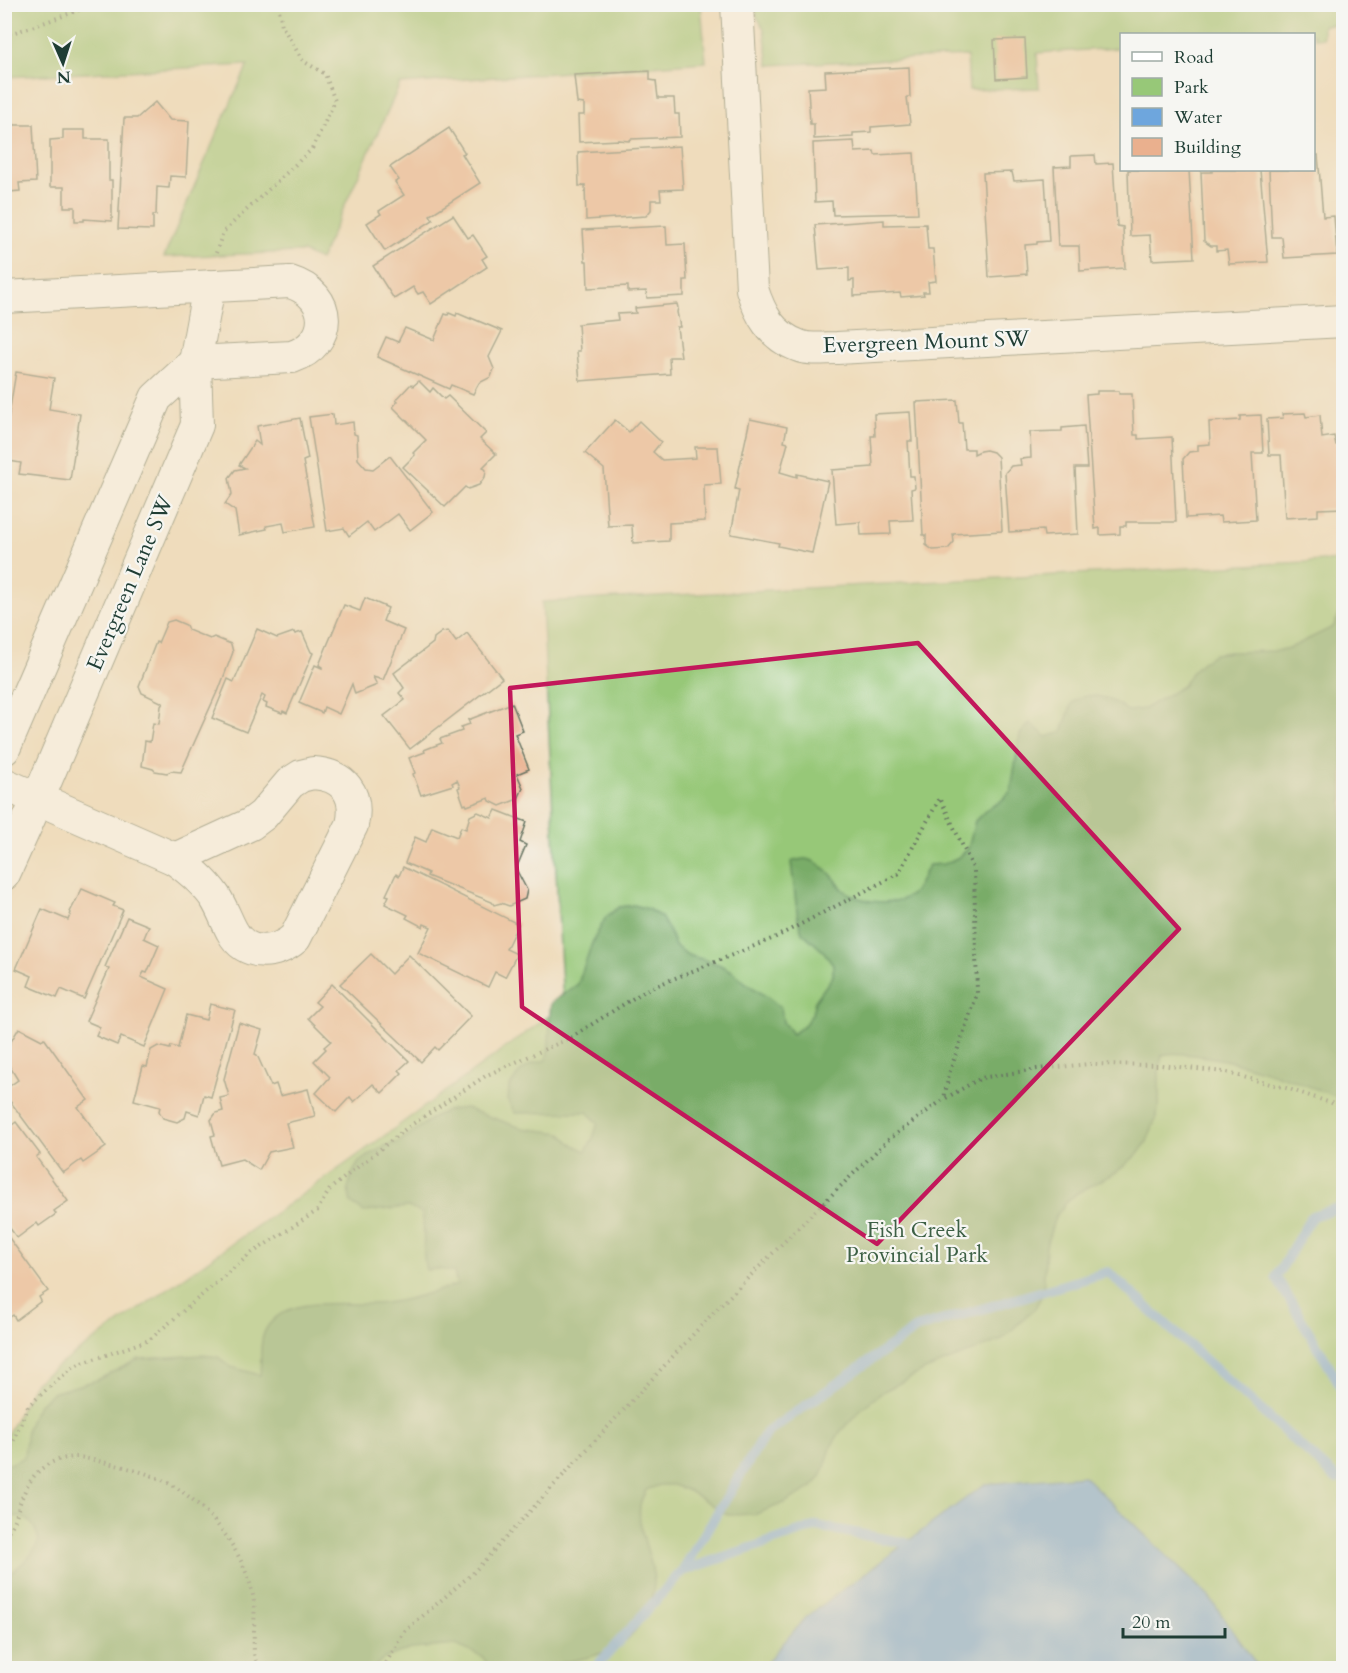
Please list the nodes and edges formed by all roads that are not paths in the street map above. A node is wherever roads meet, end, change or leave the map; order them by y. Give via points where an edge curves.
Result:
1 (737, 4) edge
2 (209, 286) junction
3 (4, 297) edge
4 (1344, 321) edge
5 (195, 363) junction
6 (4, 749) edge
7 (20, 791) edge
8 (175, 859) junction
9 (4, 874) edge

1 - 4 street, Evergreen Mount SW via 752,289 759,310 777,334 800,347
2 - 3 street
2 - 5 street, Evergreen Lane SW
2 - 5 street via 290,282 311,293 318,302 323,325 313,346 292,357
5 - 6 street via 156,398
5 - 7 street, Evergreen Lane SW via 197,425
7 - 8 street
7 - 9 street, Evergreen Lane SW
8 - 8 street via 197,875 214,896 238,941 256,951 277,949 295,938 352,825 353,800 347,788 332,776 301,776 251,824

